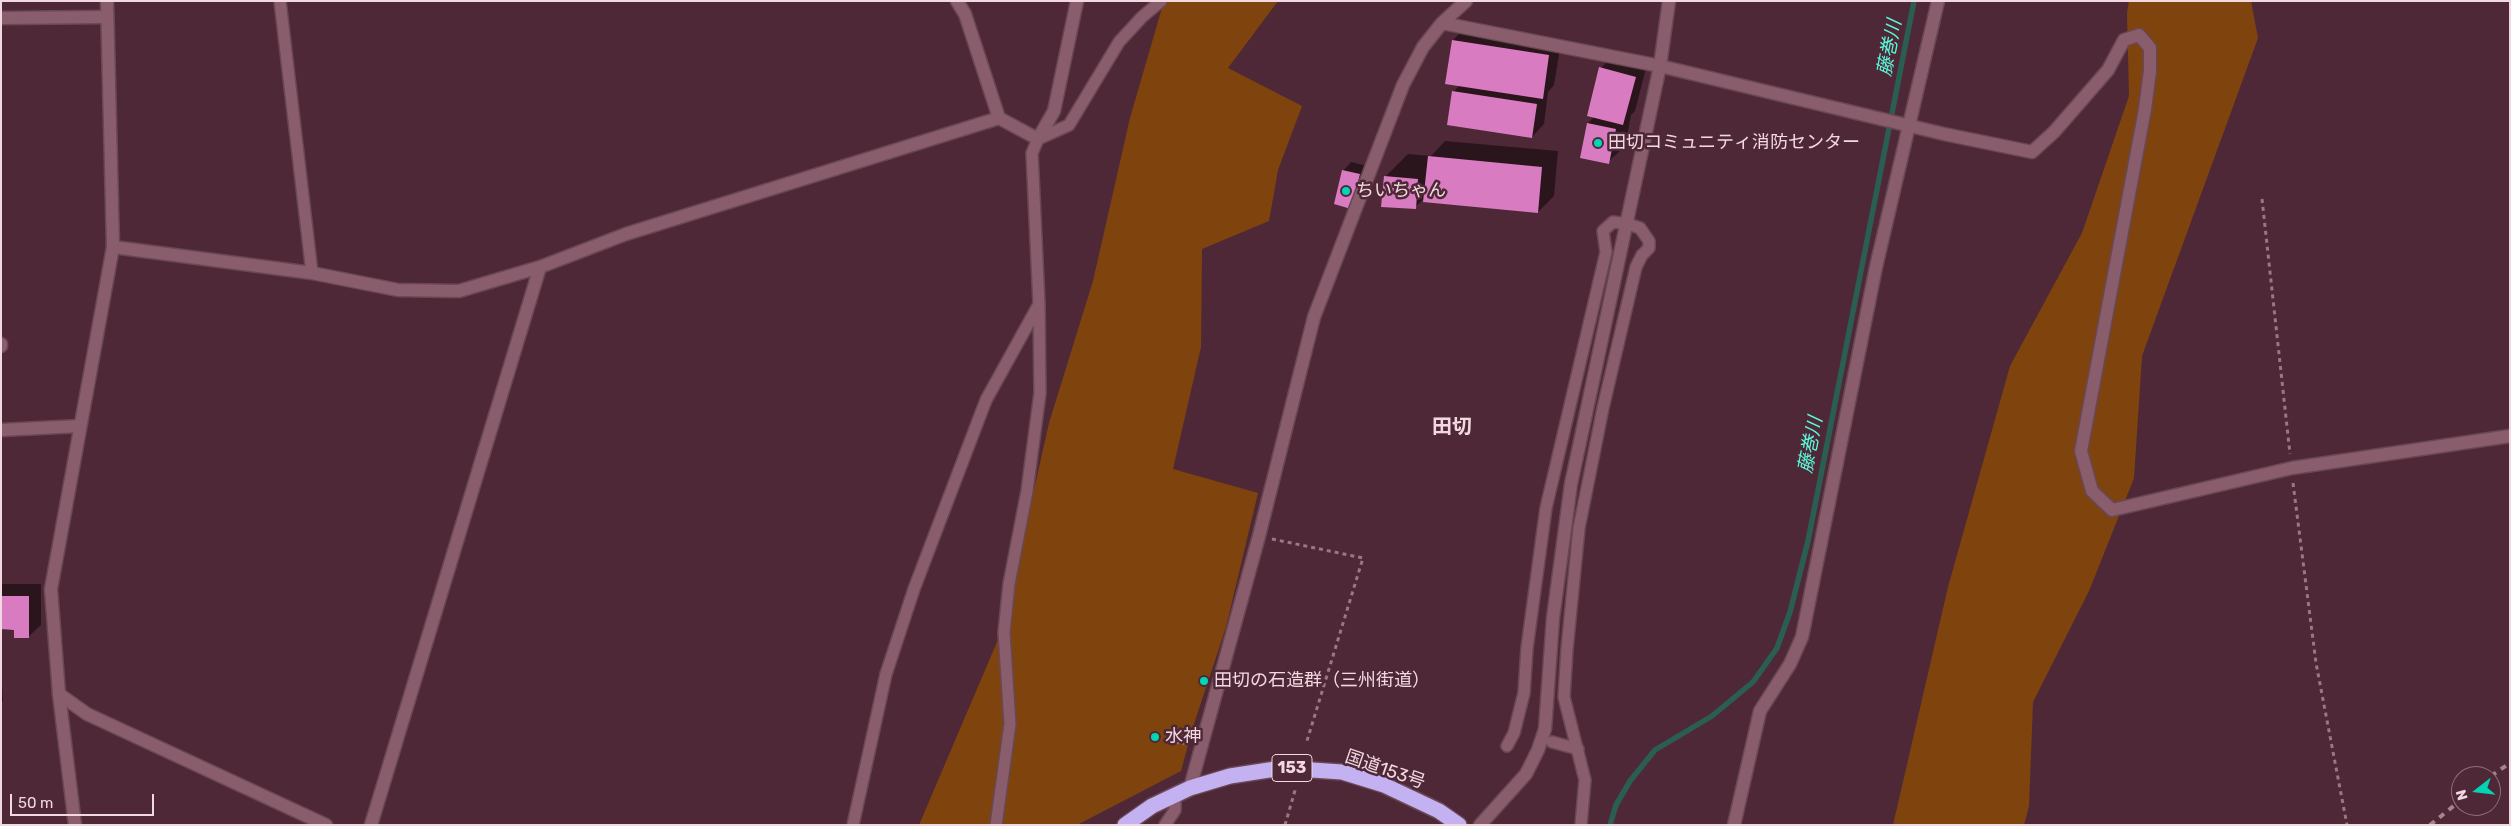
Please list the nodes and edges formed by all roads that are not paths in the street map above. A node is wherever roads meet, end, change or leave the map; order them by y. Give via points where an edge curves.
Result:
1 (107, 1) edge
2 (280, 1) edge
3 (957, 1) edge
4 (1077, 1) edge
5 (1161, 1) edge
6 (1466, 1) edge
7 (1668, 1) edge
8 (1938, 1) edge
9 (107, 17) junction
10 (1, 18) edge
11 (1442, 23) junction
12 (1660, 66) junction
13 (999, 118) junction
14 (1909, 124) junction
15 (1038, 140) junction
16 (1628, 224) junction
17 (113, 247) junction
18 (540, 267) junction
19 (312, 273) junction
20 (1039, 304) junction
21 (80, 426) junction
22 (1, 430) edge
23 (2510, 436) edge
24 (60, 694) junction
25 (1552, 742) dead end
26 (1507, 746) dead end
27 (1578, 749) junction
28 (1190, 788) junction
29 (1175, 795) junction
30 (75, 825) edge
31 (326, 825) edge
32 (371, 825) edge
33 (852, 825) edge
34 (996, 825) edge
35 (1125, 825) edge
36 (1165, 825) edge
37 (1458, 825) edge
38 (1480, 825) edge
39 (1582, 825) edge
40 (1734, 825) edge

1 - 9 street
2 - 19 lane
3 - 13 street via 965,14
4 - 15 street via 1054,111
5 - 15 lane via 1119,42 1069,125
6 - 11 street
7 - 12 street
8 - 14 street
9 - 10 street
9 - 17 street
11 - 12 street
11 - 28 street via 1423,47 1403,85 1314,317 1259,536
12 - 14 street
12 - 16 street
13 - 15 street
13 - 18 street via 626,234
14 - 23 street via 2032,152 2054,132 2108,70 2124,40 2139,35 2150,48 2145,109 2081,451 2092,491 2112,510 2292,468
14 - 40 street via 1876,267 1802,637 1790,664 1760,712
15 - 20 lane via 1032,153
16 - 26 lane via 1614,222 1603,231 1606,252 1546,508 1526,648 1519,734
16 - 27 lane via 1640,228 1649,241 1636,267 1578,528 1564,697
16 - 38 street via 1571,484 1553,618 1545,729 1526,774
17 - 19 street
17 - 21 street
18 - 19 street via 459,291 398,290
18 - 32 street
20 - 33 lane via 986,400 914,590 886,674
20 - 34 lane via 1040,393 1027,491 1008,592 1004,633 1010,724
21 - 22 street
21 - 24 street via 51,589
24 - 30 street
24 - 31 street via 87,714
25 - 27 lane
27 - 39 lane via 1585,780
28 - 29 highway, 国道153号 / 153
28 - 37 highway, 国道153号 / 153 via 1230,776 1282,768 1342,772 1412,797 1440,811
29 - 35 highway, 国道153号 / 153
29 - 36 lane via 1175,810

